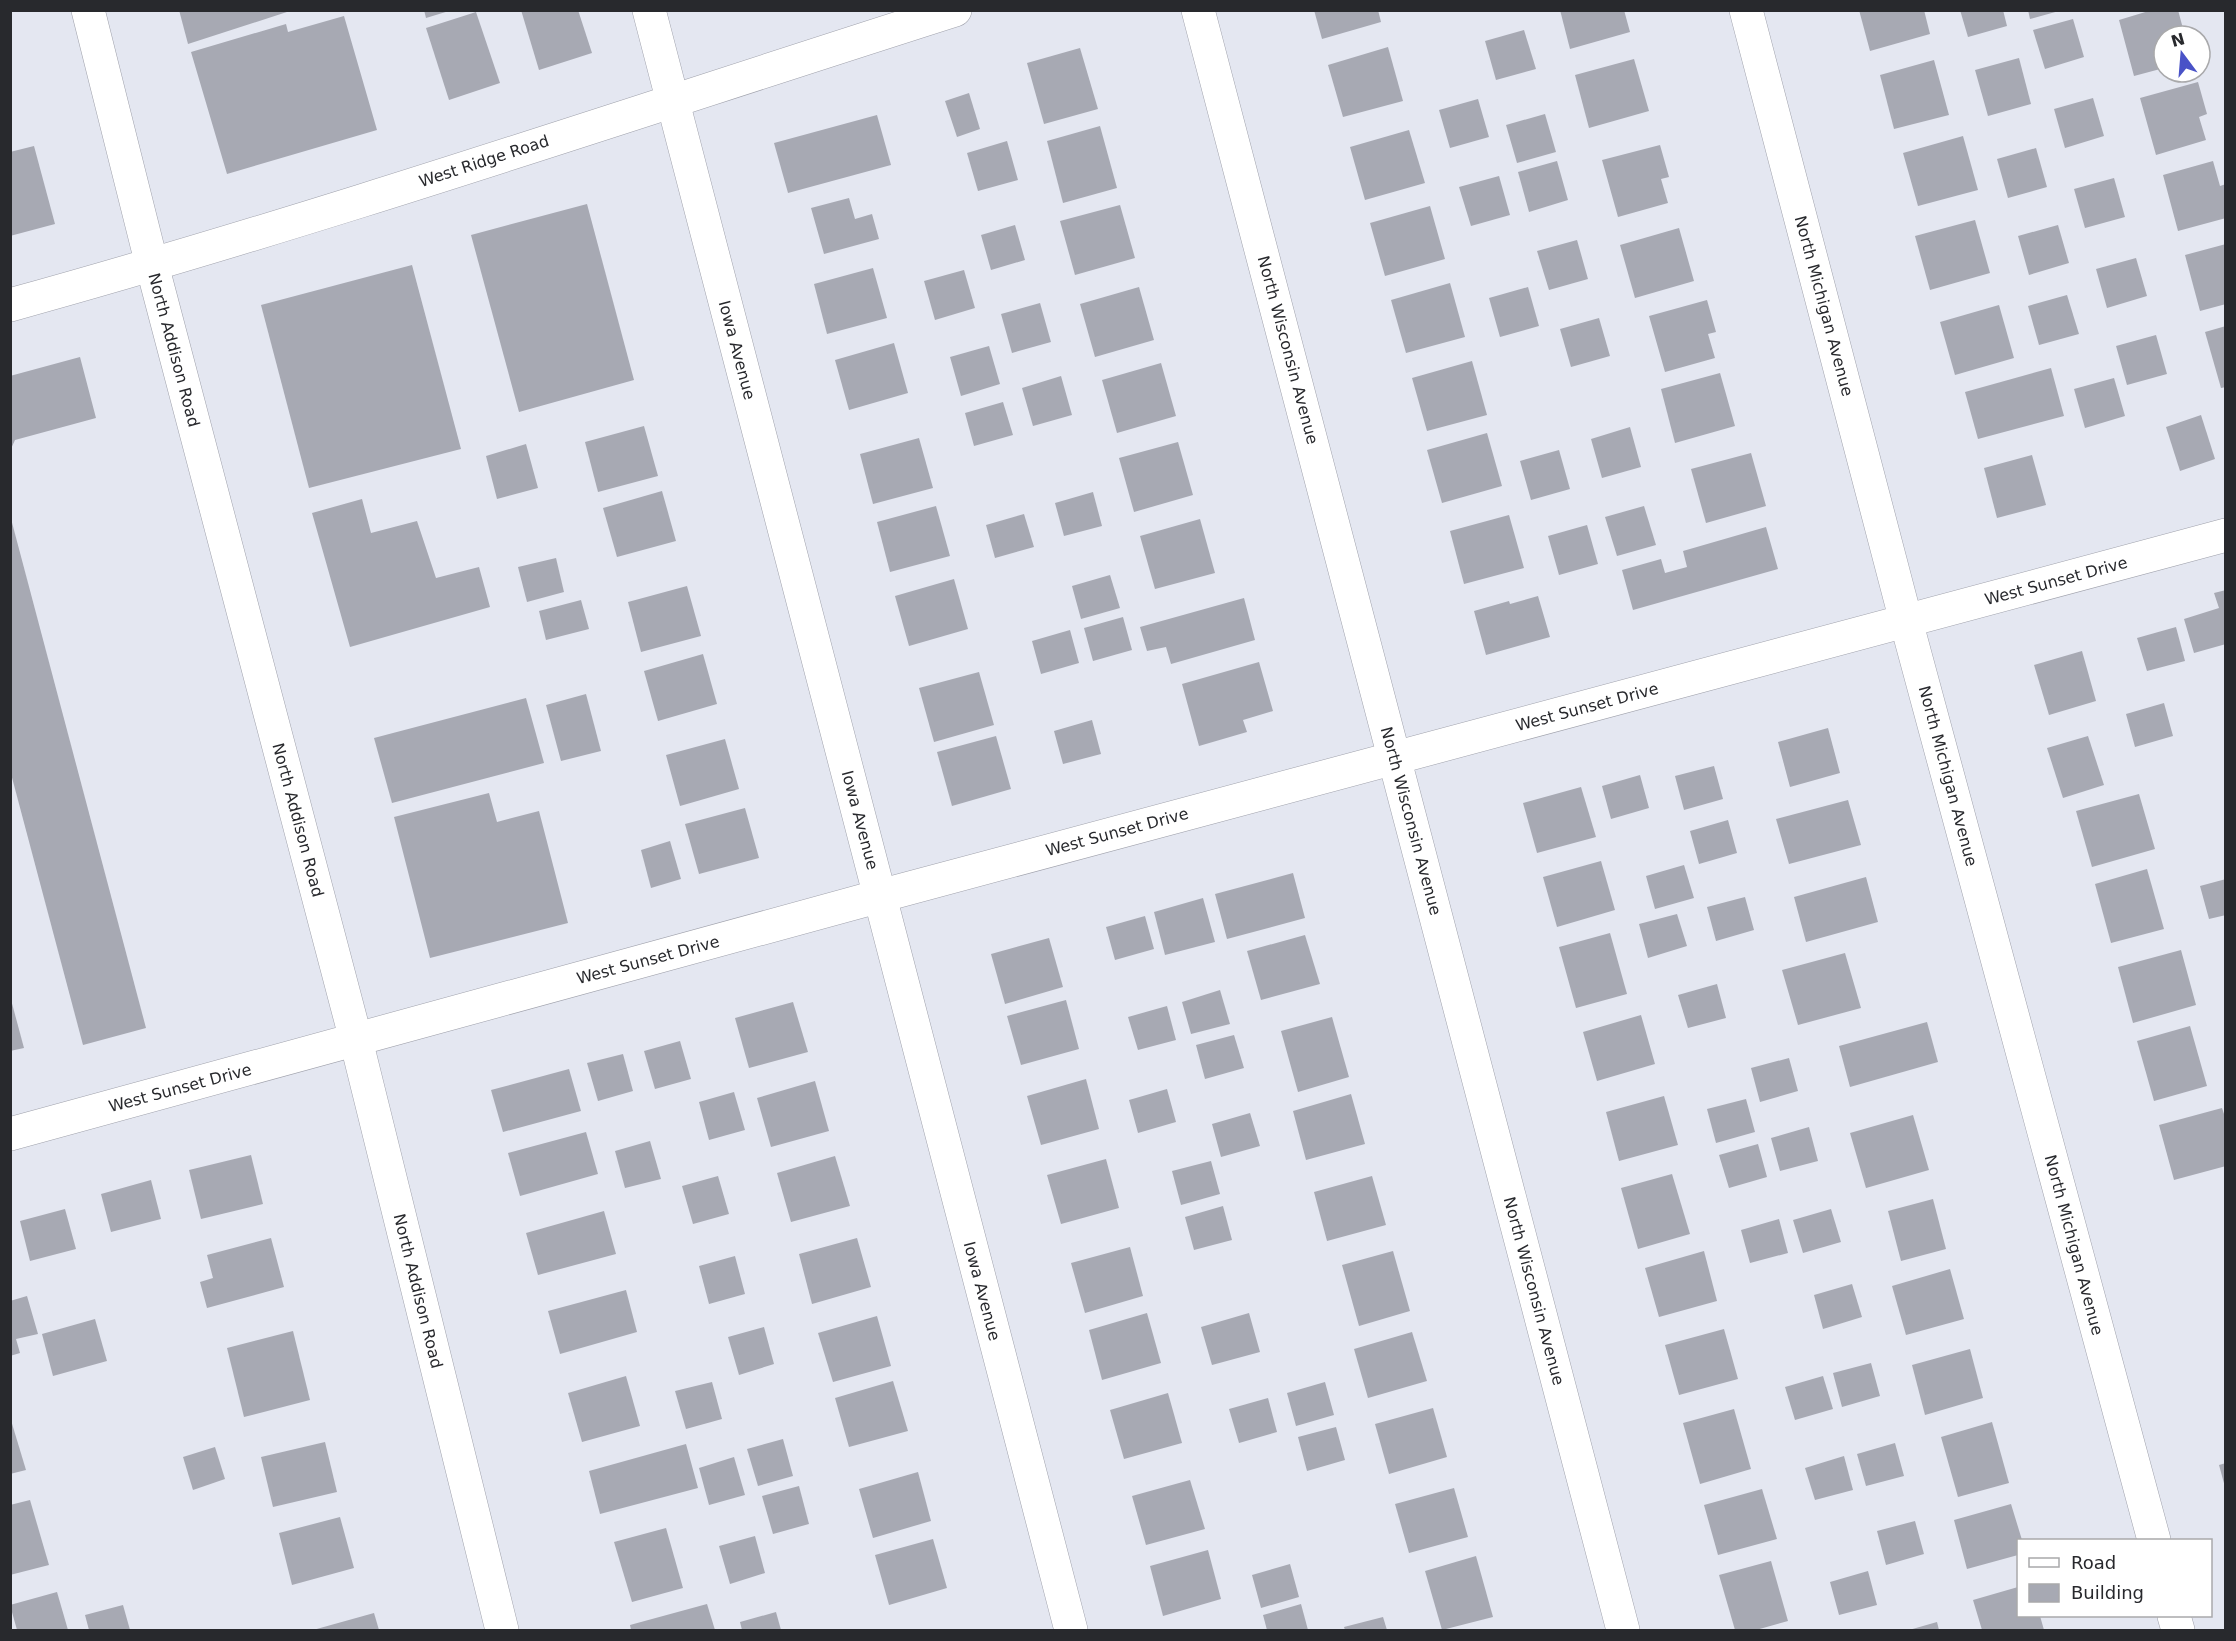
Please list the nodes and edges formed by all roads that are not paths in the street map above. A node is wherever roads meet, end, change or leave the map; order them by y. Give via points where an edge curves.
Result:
1 (88, 10) edge
2 (649, 10) edge
3 (955, 10) edge
4 (1198, 10) edge
5 (1746, 10) edge
6 (672, 100) junction
7 (152, 265) junction
8 (10, 304) edge
9 (2226, 535) edge
10 (1906, 621) junction
11 (1395, 759) junction
12 (880, 896) junction
13 (356, 1040) junction
14 (10, 1134) edge
15 (2154, 1539) edge
16 (502, 1630) edge
17 (1071, 1630) edge
18 (1623, 1630) edge

1 - 7 street, North Addison Road
2 - 6 street, Iowa Avenue
3 - 6 street, West Ridge Road
4 - 11 street, North Wisconsin Avenue
5 - 10 street, North Michigan Avenue
6 - 7 street, West Ridge Road
6 - 12 street, Iowa Avenue
7 - 8 street, West Ridge Road
7 - 13 street, North Addison Road
9 - 10 street, West Sunset Drive
10 - 11 street, West Sunset Drive
10 - 15 street, North Michigan Avenue
11 - 12 street, West Sunset Drive
11 - 18 street, North Wisconsin Avenue
12 - 13 street, West Sunset Drive
12 - 17 street, Iowa Avenue
13 - 14 street, West Sunset Drive
13 - 16 street, North Addison Road

